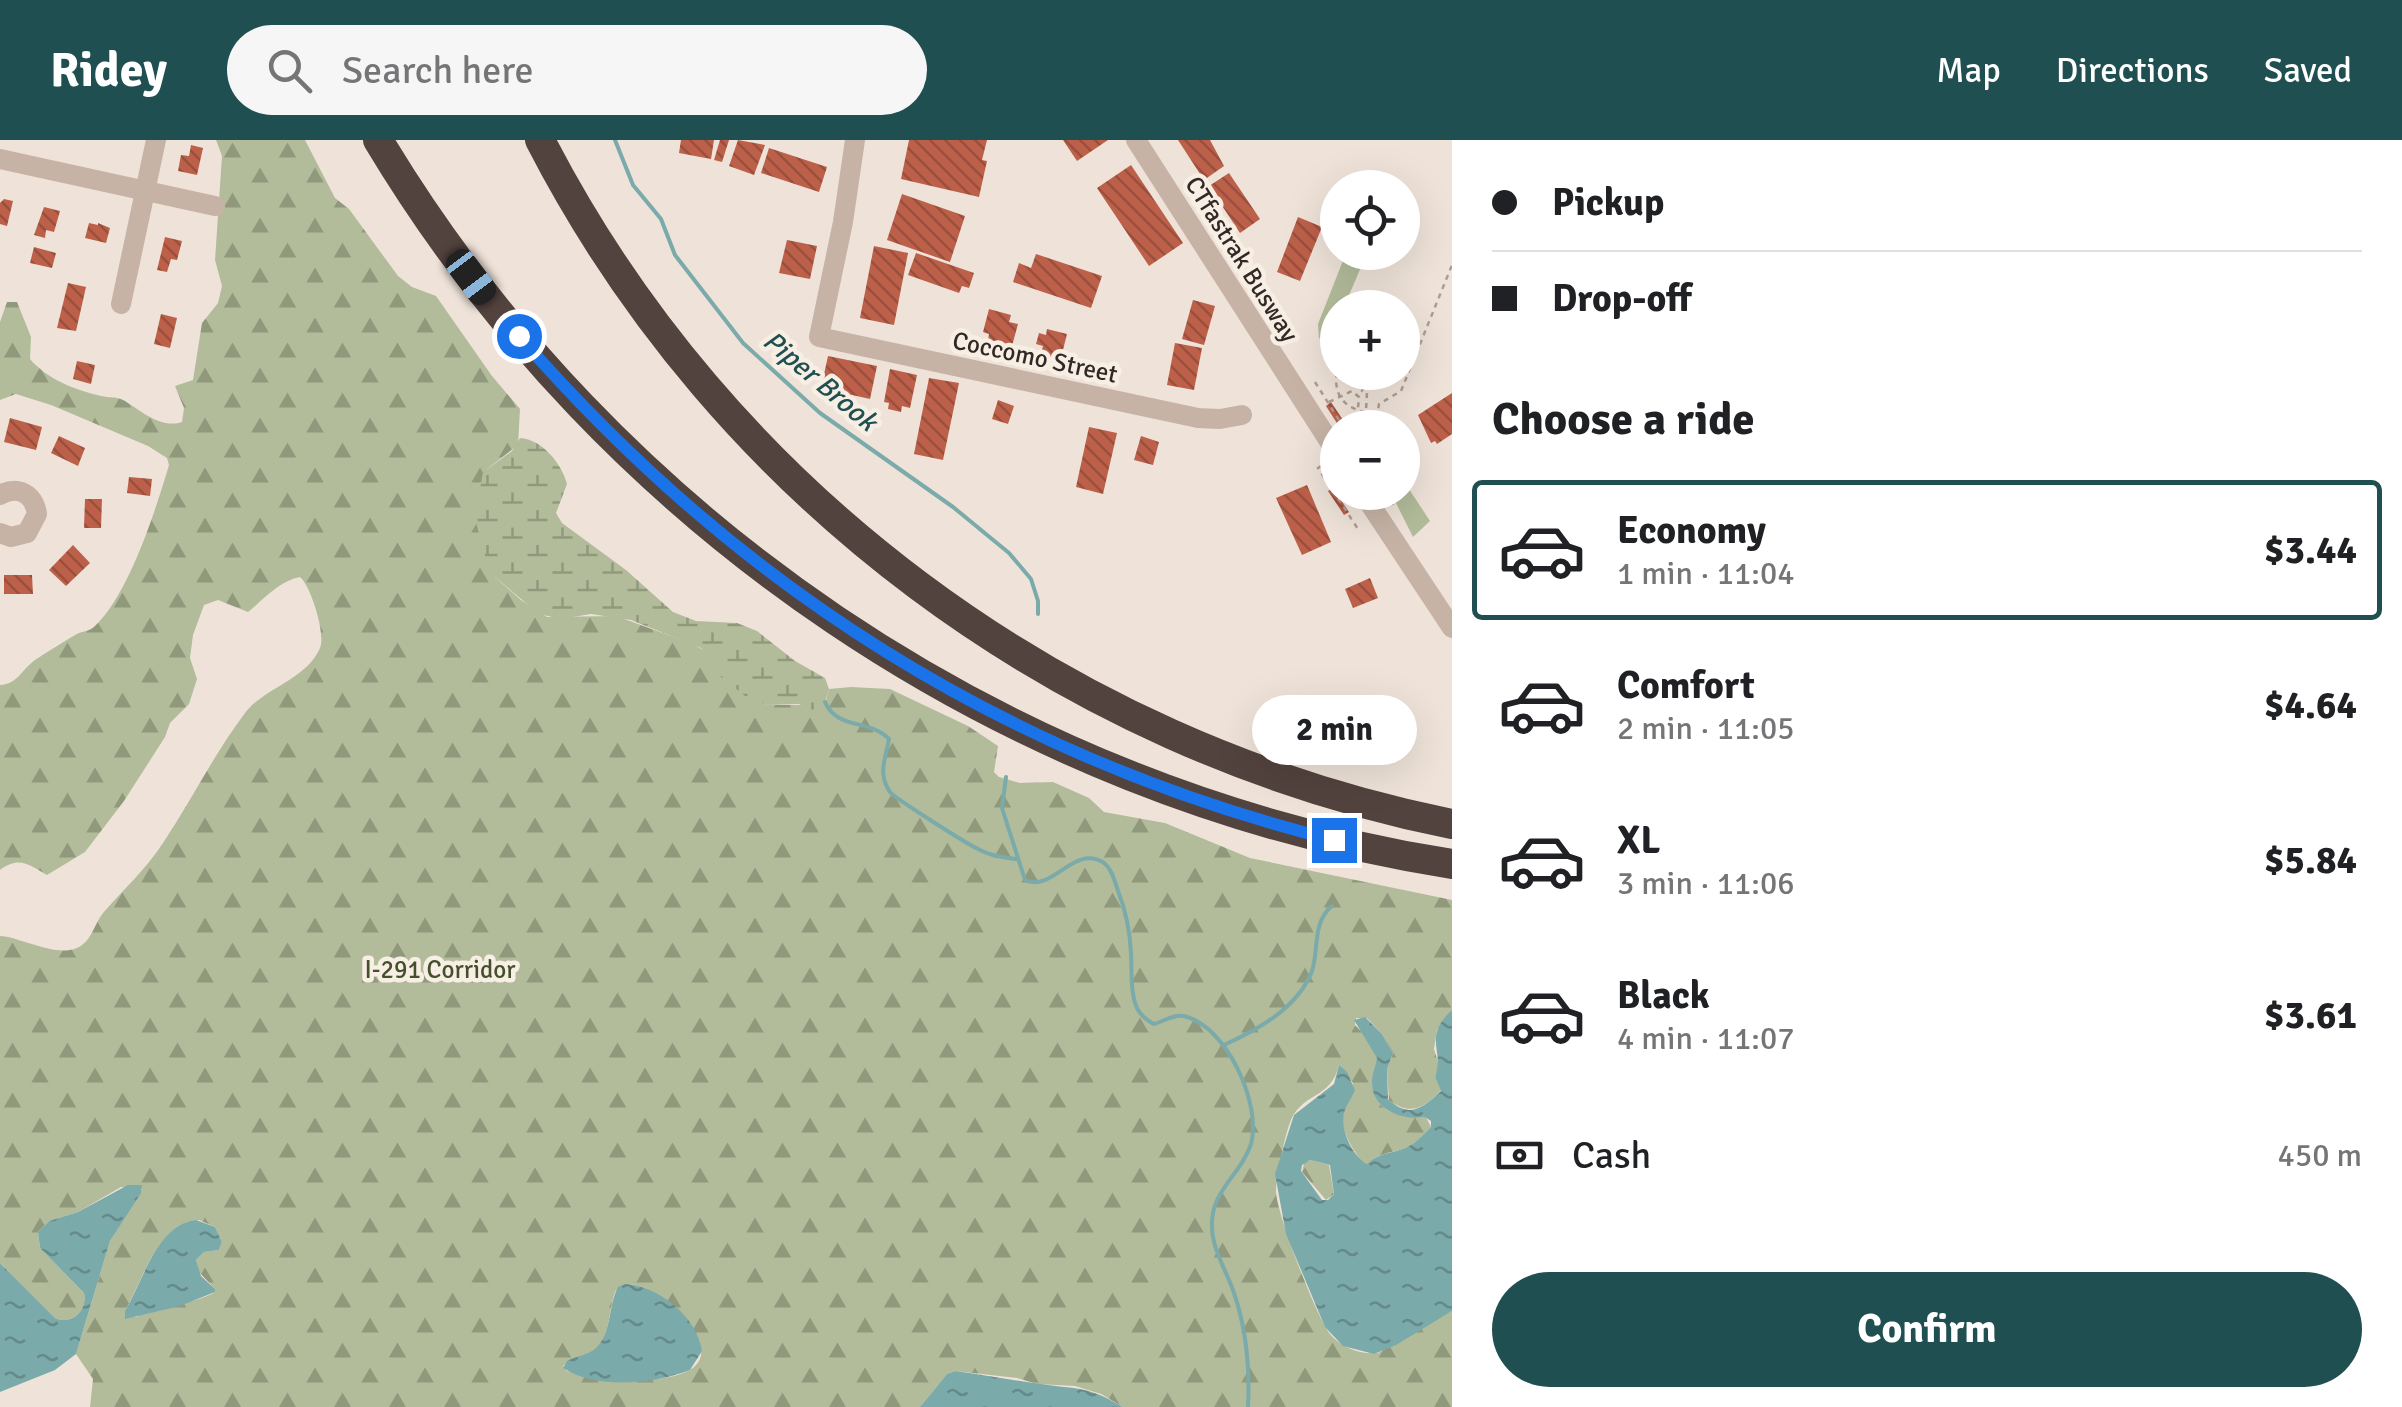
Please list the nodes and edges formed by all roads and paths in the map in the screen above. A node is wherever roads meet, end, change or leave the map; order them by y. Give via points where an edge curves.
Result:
1 (156, 140) edge
2 (378, 140) edge
3 (540, 140) edge
4 (855, 140) edge
5 (1136, 140) edge
6 (0, 159) edge
7 (145, 191) junction
8 (215, 206) dead end
9 (1452, 265) edge
10 (122, 304) dead end
11 (1420, 344) edge
12 (1314, 382) dead end
13 (1338, 390) edge
14 (1400, 390) edge
15 (1354, 392) joint
16 (1339, 396) junction
17 (1328, 403) junction
18 (1332, 410) edge
19 (1358, 410) joint
20 (1377, 410) edge
21 (1242, 416) dead end
22 (1320, 444) edge
23 (0, 494) edge
24 (1346, 510) edge
25 (1374, 510) edge
26 (1358, 529) dead end
27 (0, 532) edge
28 (1452, 628) edge
29 (1452, 824) edge
30 (1452, 864) edge

1 - 7 street
2 - 30 highway via 488,299 599,425 723,538 834,620 975,704 1133,778 1304,832
3 - 29 highway via 630,290 704,385 802,490 920,589 1032,663 1163,732 1313,790
4 - 21 street, Coccomo Street via 819,336 1198,418
5 - 22 street, CTfastrak Busway
6 - 7 street
7 - 8 street
7 - 10 street
9 - 11 path
12 - 17 path
13 - 16 path
14 - 20 path
15 - 16 path
15 - 19 path
16 - 17 path
16 - 19 path
17 - 18 path
23 - 27 street via 22,492 37,514 26,533
24 - 26 path
25 - 28 street

